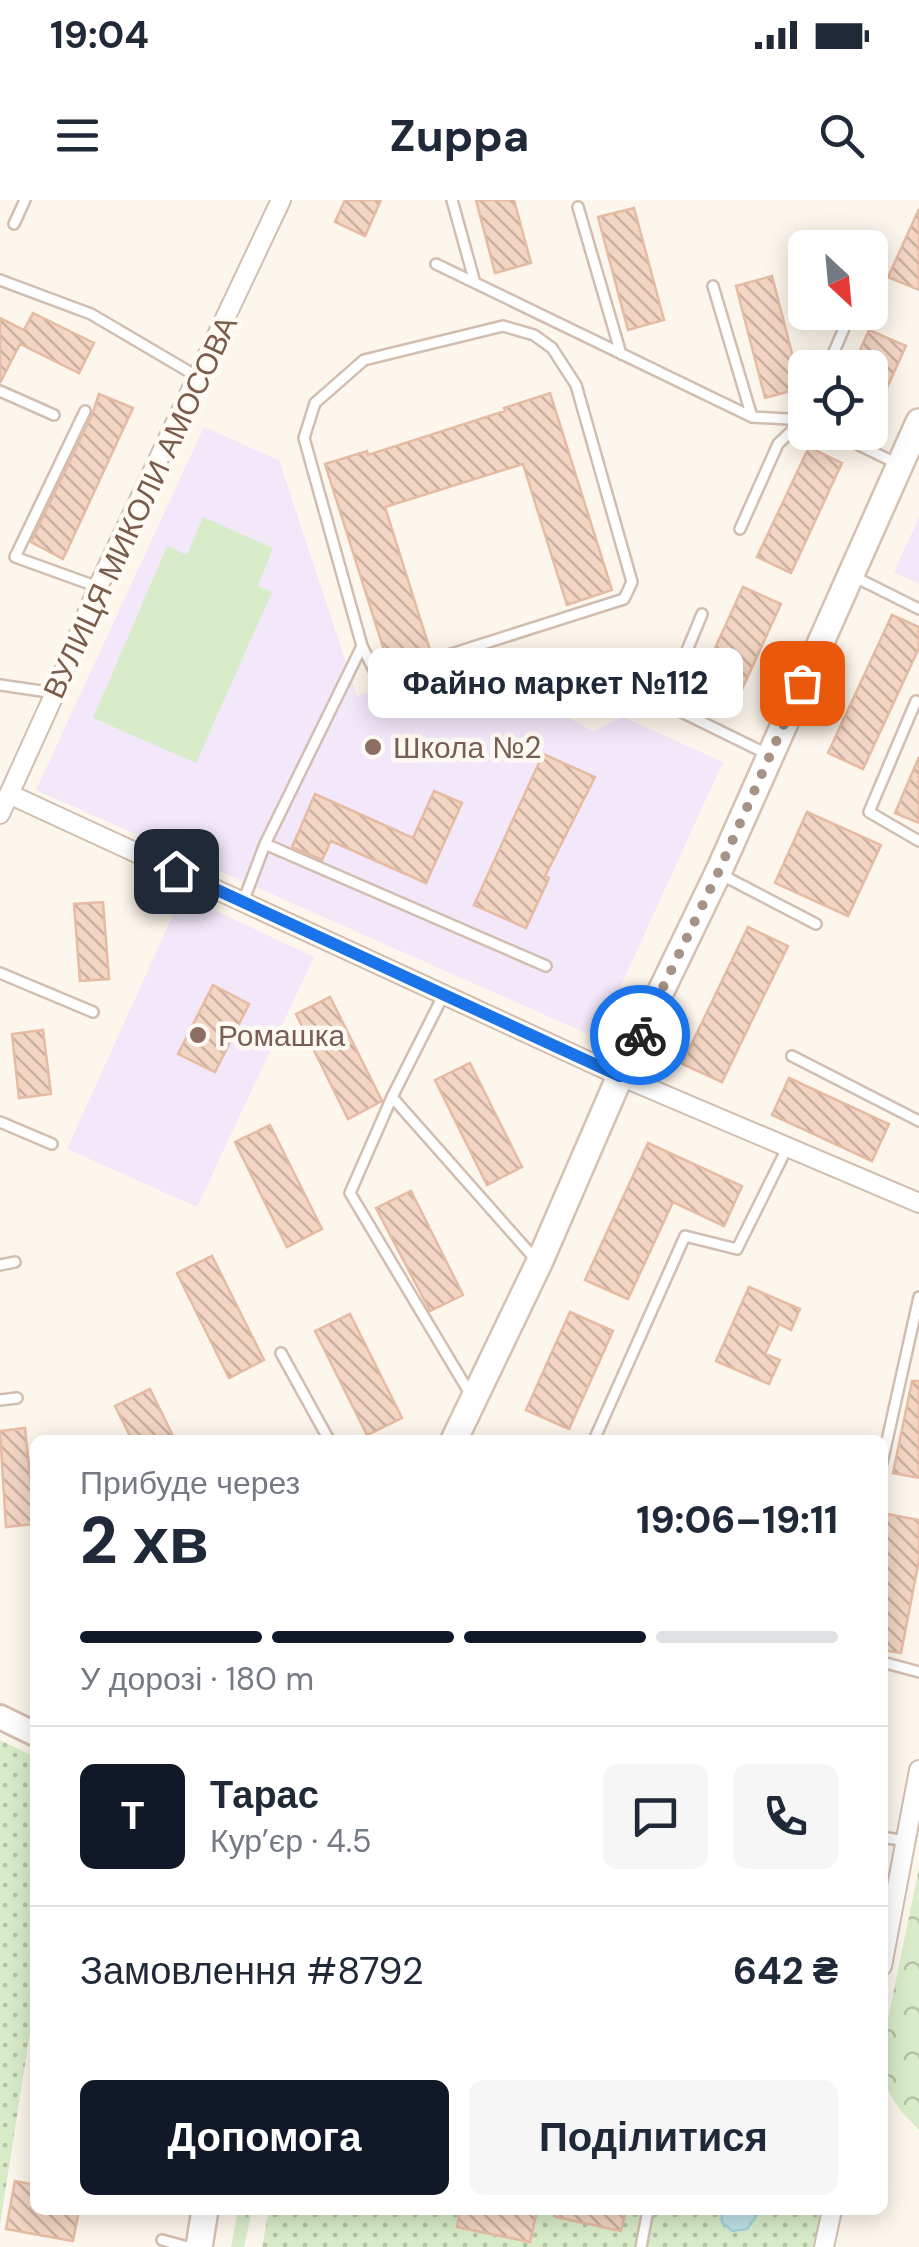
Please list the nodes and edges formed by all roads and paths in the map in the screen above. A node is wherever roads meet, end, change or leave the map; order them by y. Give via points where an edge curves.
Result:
1 (25, 200) edge
2 (280, 200) edge
3 (452, 200) edge
4 (578, 208) dead end
5 (14, 224) dead end
6 (436, 264) dead end
7 (0, 280) edge
8 (476, 283) junction
9 (713, 286) dead end
10 (621, 354) junction
11 (198, 378) junction
12 (0, 391) edge
13 (85, 411) dead end
14 (54, 414) dead end
15 (752, 417) junction
16 (788, 418) edge
17 (919, 422) edge
18 (788, 435) edge
19 (869, 450) edge
20 (900, 465) junction
21 (740, 529) dead end
22 (850, 575) junction
23 (98, 586) junction
24 (919, 609) edge
25 (702, 614) dead end
26 (362, 646) junction
27 (0, 686) edge
28 (55, 693) junction
29 (918, 700) edge
30 (770, 755) junction
31 (9, 794) junction
32 (0, 814) edge
33 (919, 841) edge
34 (265, 844) junction
35 (718, 873) junction
36 (244, 902) junction
37 (816, 924) dead end
38 (546, 966) dead end
39 (0, 973) edge
40 (444, 994) junction
41 (93, 1012) dead end
42 (792, 1056) dead end
43 (620, 1076) junction
44 (392, 1097) junction
45 (919, 1121) edge
46 (0, 1122) edge
47 (52, 1144) dead end
48 (787, 1148) junction
49 (919, 1199) edge
50 (15, 1262) dead end
51 (539, 1263) junction
52 (0, 1265) edge
53 (919, 1296) edge
54 (281, 1353) dead end
55 (17, 1398) dead end
56 (473, 1399) junction
57 (0, 1400) edge
58 (326, 1435) edge
59 (456, 1435) edge
60 (596, 1435) edge
61 (888, 1436) edge
62 (888, 1664) edge
63 (919, 1672) edge
64 (0, 1717) edge
65 (30, 1730) edge
66 (919, 1770) edge
67 (888, 1837) edge
68 (905, 1841) junction
69 (888, 1933) edge
70 (204, 2215) edge
71 (647, 2215) edge
72 (831, 2215) edge
73 (162, 2240) dead end
74 (188, 2247) edge
75 (199, 2247) edge
76 (641, 2247) edge
77 (824, 2247) edge

1 - 5 lane
2 - 11 street, ВУЛИЦЯ МИКОЛИ АМОСОВА
3 - 8 lane
4 - 10 lane
6 - 8 lane
7 - 11 lane via 92,314
8 - 10 lane
9 - 15 lane
10 - 15 lane
11 - 23 street, ВУЛИЦЯ МИКОЛИ АМОСОВА
12 - 14 lane
13 - 23 lane via 15,557
15 - 16 lane
17 - 20 main road
18 - 21 lane
19 - 20 lane
20 - 22 main road
22 - 24 lane
22 - 30 main road
23 - 28 street, ВУЛИЦЯ МИКОЛИ АМОСОВА
25 - 30 lane via 665,704
26 - 26 lane via 304,438 314,403 364,360 504,326 534,334 552,348 576,386 632,582 624,599 386,675 374,670
26 - 34 lane
27 - 28 lane
28 - 31 street, ВУЛИЦЯ МИКОЛИ АМОСОВА
29 - 33 lane via 870,812
30 - 35 main road
31 - 32 street, ВУЛИЦЯ МИКОЛИ АМОСОВА
31 - 36 street
34 - 36 lane
34 - 38 lane
35 - 37 lane
35 - 43 main road
36 - 40 street
39 - 41 lane
40 - 43 street
40 - 44 lane
42 - 45 lane
43 - 48 street
43 - 51 main road
44 - 51 lane
44 - 56 lane via 350,1193
46 - 47 lane
48 - 49 street
48 - 60 lane via 737,1248 685,1236
50 - 52 lane
51 - 56 main road
53 - 61 lane
54 - 58 lane
55 - 57 lane
56 - 59 main road
62 - 63 lane
64 - 65 street
66 - 68 street
67 - 68 lane
68 - 69 street
70 - 75 main road
71 - 76 lane
72 - 77 street
73 - 74 lane

